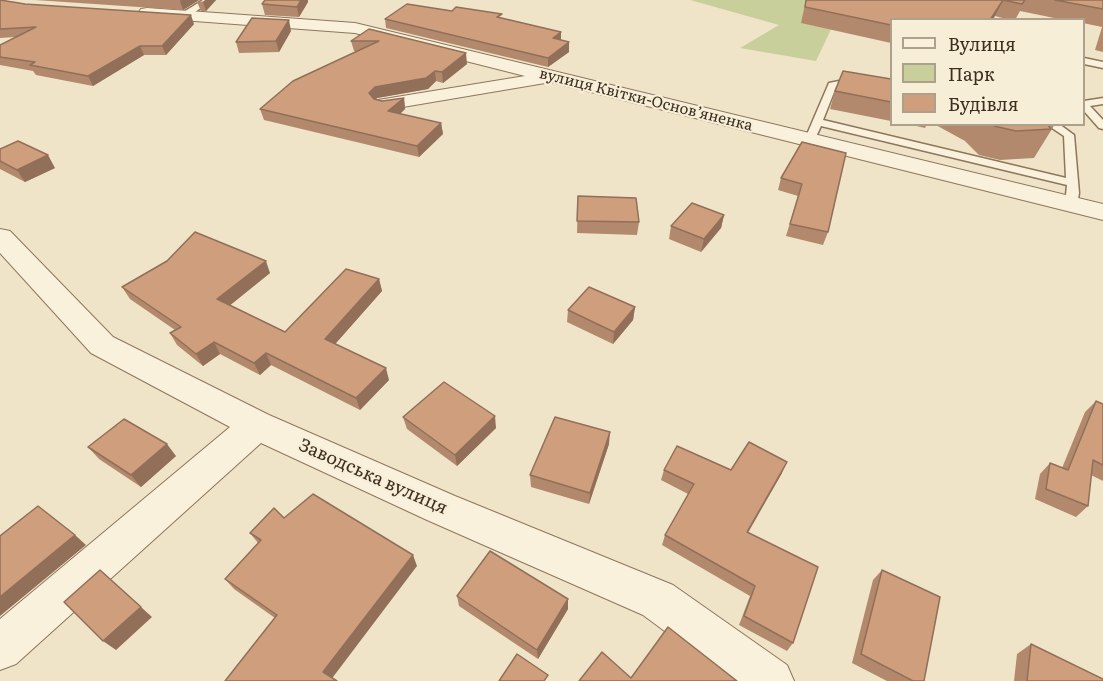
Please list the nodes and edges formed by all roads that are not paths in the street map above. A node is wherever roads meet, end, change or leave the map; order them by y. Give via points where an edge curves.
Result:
1 (208, 0) edge
2 (125, 11) edge
3 (185, 15) junction
4 (1085, 61) edge
5 (1103, 65) edge
6 (555, 77) junction
7 (890, 84) edge
8 (1103, 101) edge
9 (385, 104) edge
10 (1085, 105) edge
11 (1085, 107) edge
12 (1054, 126) edge
13 (1103, 126) edge
14 (814, 131) junction
15 (1072, 183) junction
16 (1071, 205) junction
17 (1103, 212) edge
18 (0, 237) edge
19 (257, 425) junction
20 (0, 648) edge
21 (771, 681) edge

1 - 3 lane
2 - 3 street, вулиця Квітки-Основʼяненка
3 - 6 street, вулиця Квітки-Основʼяненка via 355,28
4 - 5 lane
6 - 9 street
6 - 14 street, вулиця Квітки-Основʼяненка
7 - 14 lane via 859,80 832,85
8 - 10 lane
11 - 13 lane
12 - 15 lane via 1069,135
14 - 15 lane
14 - 16 street, вулиця Квітки-Основʼяненка
15 - 16 lane
16 - 17 street, вулиця Квітки-Основʼяненка
18 - 19 street, Заводська вулиця via 102,345
19 - 20 street
19 - 21 street, Заводська вулиця via 658,600

